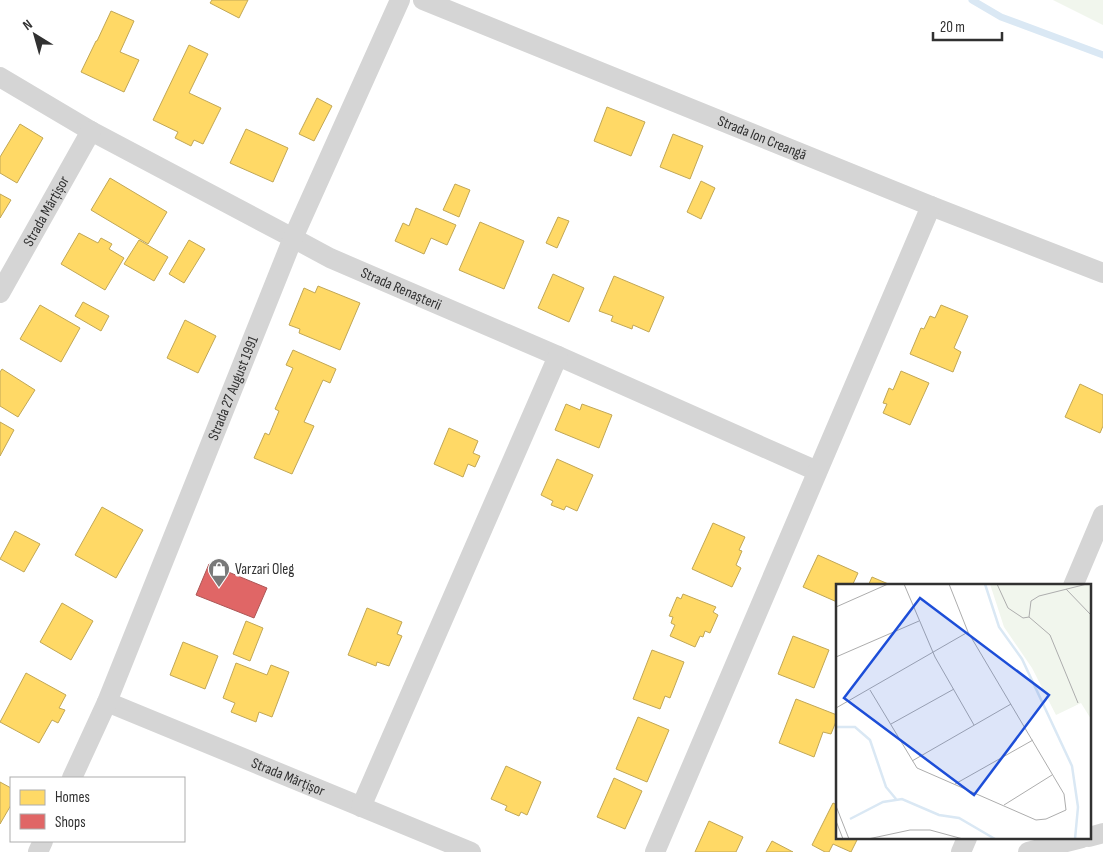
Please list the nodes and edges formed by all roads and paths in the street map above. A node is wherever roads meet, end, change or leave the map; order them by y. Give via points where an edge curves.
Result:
1 (400, 0) edge
2 (423, 0) edge
3 (0, 77) edge
4 (91, 131) junction
5 (931, 206) junction
6 (293, 238) junction
7 (1103, 273) edge
8 (0, 293) edge
9 (558, 356) junction
10 (817, 471) junction
11 (1103, 515) edge
12 (1074, 584) edge
13 (107, 702) junction
14 (72, 777) edge
15 (361, 806) junction
16 (1103, 833) edge
17 (1090, 836) edge
18 (966, 840) edge
19 (1074, 840) edge
20 (471, 852) edge
21 (655, 852) edge
22 (961, 852) edge
23 (1028, 852) edge

1 - 6 street, Strada 27 August 1991
2 - 5 street, Strada Ion Creangă
3 - 4 street, Strada Renașterii
4 - 6 street, Strada Renașterii
4 - 8 street, Strada Mărțișor
5 - 7 street, Strada Ion Creangă
5 - 10 street
6 - 9 street, Strada Renașterii via 330,258
6 - 13 street, Strada 27 August 1991
9 - 10 street, Strada Renașterii
9 - 15 street
10 - 21 street
11 - 12 street
13 - 14 street, Strada 27 August 1991
13 - 15 street, Strada Mărțișor
15 - 20 street, Strada Mărțișor
16 - 17 street
18 - 22 street
19 - 23 street

